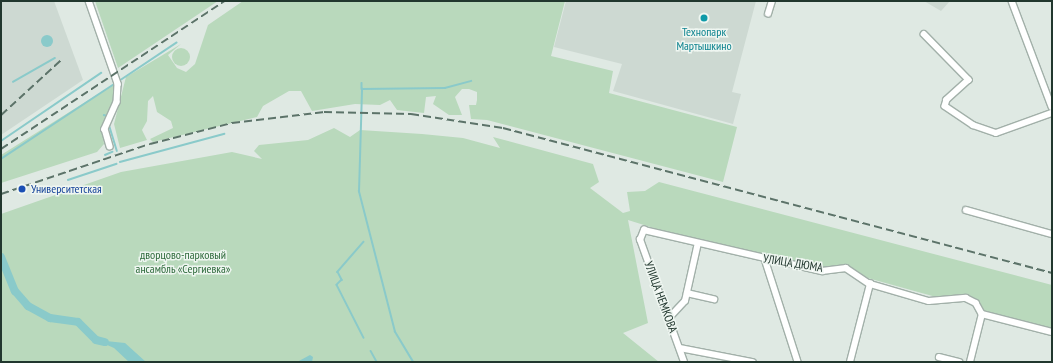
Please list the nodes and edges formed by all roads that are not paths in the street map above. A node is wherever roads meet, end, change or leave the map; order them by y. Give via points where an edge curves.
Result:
1 (89, 1) edge
2 (772, 1) edge
3 (1012, 1) edge
4 (768, 14) dead end
5 (924, 34) dead end
6 (1052, 107) edge
7 (1052, 114) edge
8 (110, 146) dead end
9 (966, 210) dead end
10 (641, 231) joint
11 (1052, 234) edge
12 (698, 243) junction
13 (765, 259) junction
14 (870, 284) junction
15 (687, 293) junction
16 (714, 299) dead end
17 (982, 314) junction
18 (669, 318) junction
19 (1052, 332) edge
20 (680, 348) junction
21 (939, 357) dead end
22 (684, 362) edge
23 (753, 362) edge
24 (798, 362) edge
25 (850, 362) edge
26 (958, 362) edge
27 (970, 362) edge

1 - 8 street via 119,92 105,129
2 - 4 street
3 - 6 street
5 - 7 street via 969,80 947,100 946,106 983,131 996,133
9 - 11 street
10 - 12 street, УЛИЦА ДЮМА via 649,230
10 - 18 street, УЛИЦА НЕМКОВА via 640,240
12 - 13 street, УЛИЦА ДЮМА
12 - 15 street
13 - 14 street, УЛИЦА ДЮМА via 822,271 846,268
13 - 24 street
14 - 17 street, УЛИЦА ДЮМА via 929,301 966,298 976,303
14 - 25 street
15 - 16 street
15 - 18 street via 685,301
17 - 19 street
17 - 27 street
18 - 20 street, УЛИЦА НЕМКОВА
20 - 22 street, УЛИЦА НЕМКОВА
20 - 23 street
21 - 26 street

